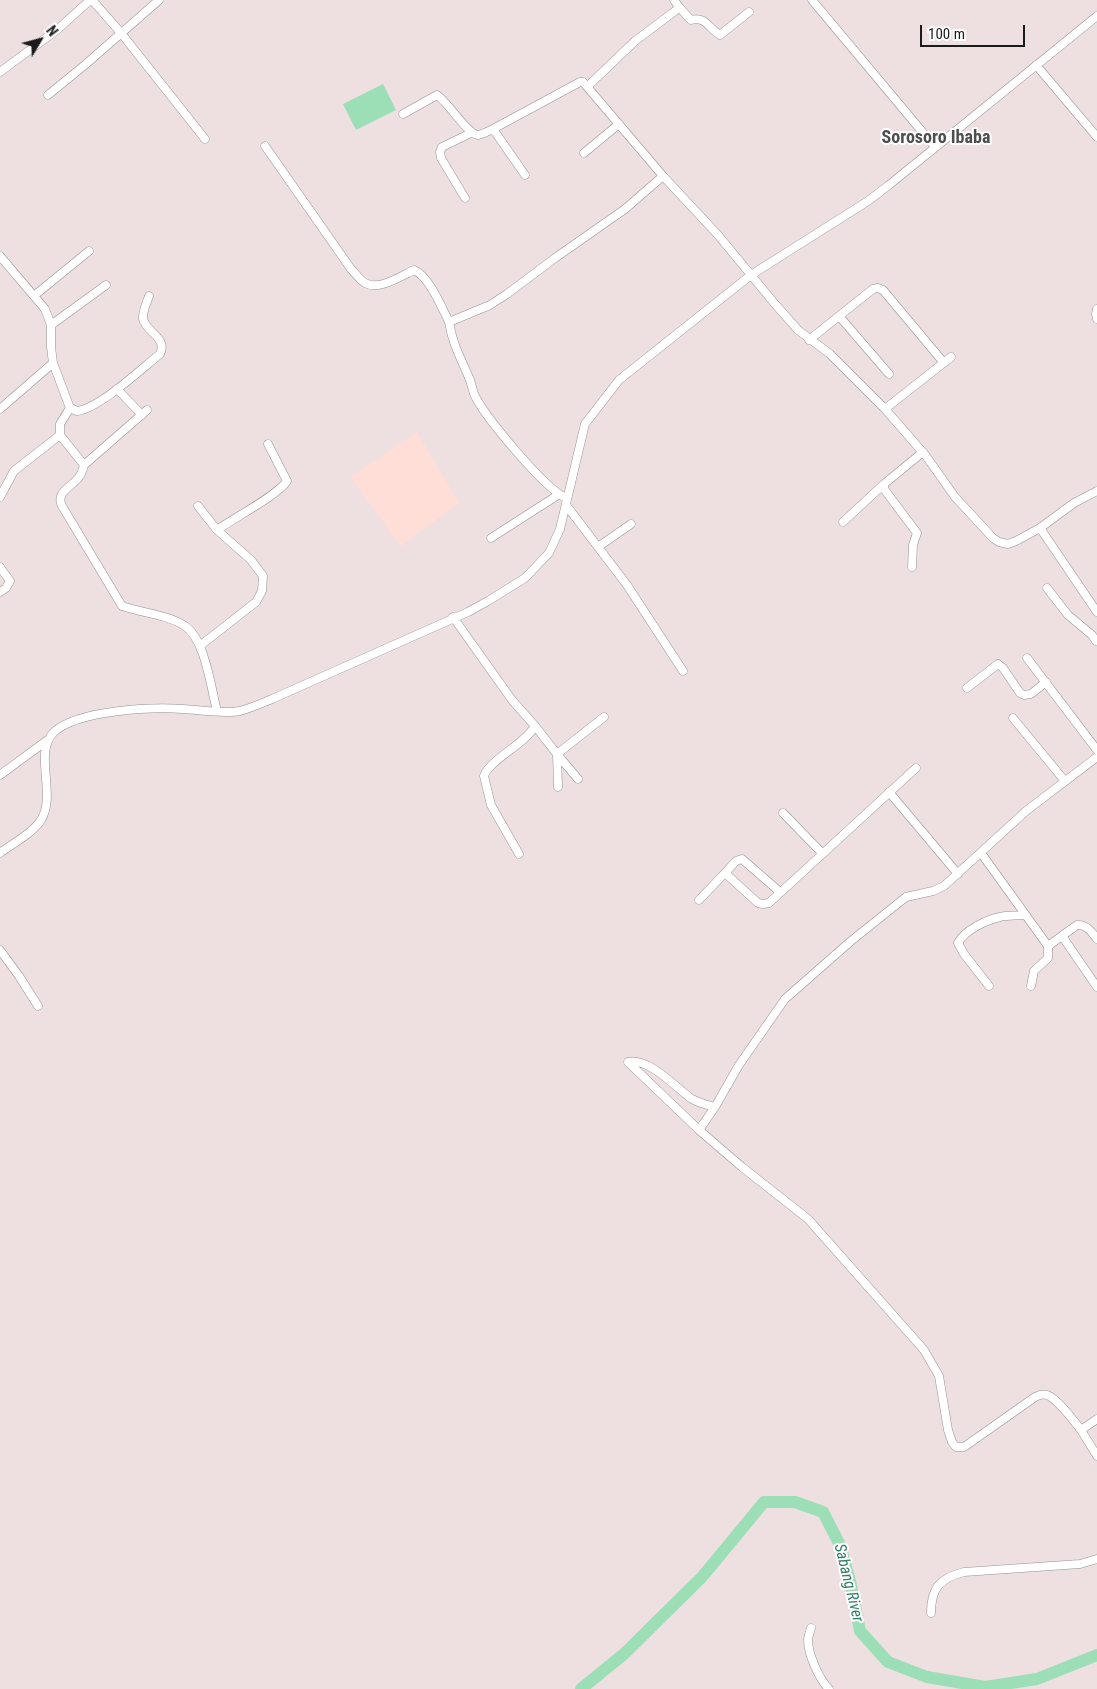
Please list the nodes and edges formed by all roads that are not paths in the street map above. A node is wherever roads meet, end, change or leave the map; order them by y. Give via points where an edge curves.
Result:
1 (159, 0) edge
2 (674, 0) edge
3 (812, 0) edge
4 (679, 7) junction
5 (749, 12) dead end
6 (1097, 16) edge
7 (121, 33) junction
8 (1036, 65) junction
9 (0, 72) edge
10 (588, 86) junction
11 (48, 95) dead end
12 (403, 114) dead end
13 (619, 124) junction
14 (493, 129) junction
15 (472, 133) junction
16 (1097, 137) edge
17 (205, 139) dead end
18 (265, 146) dead end
19 (936, 147) junction
20 (584, 153) dead end
21 (525, 175) dead end
22 (663, 176) junction
23 (464, 198) dead end
24 (89, 251) dead end
25 (0, 256) edge
26 (751, 275) junction
27 (106, 285) dead end
28 (35, 295) junction
29 (149, 296) dead end
30 (1097, 309) edge
31 (839, 316) junction
32 (1097, 319) edge
33 (449, 322) junction
34 (51, 325) junction
35 (809, 340) junction
36 (951, 357) dead end
37 (53, 363) junction
38 (944, 363) junction
39 (889, 374) dead end
40 (117, 389) junction
41 (70, 408) junction
42 (0, 409) edge
43 (885, 409) junction
44 (60, 435) junction
45 (268, 444) dead end
46 (923, 452) junction
47 (84, 465) junction
48 (884, 484) junction
49 (1097, 491) edge
50 (558, 495) junction
51 (0, 497) edge
52 (566, 502) junction
53 (198, 506) dead end
54 (843, 522) dead end
55 (630, 524) dead end
56 (1040, 528) junction
57 (217, 530) junction
58 (491, 538) dead end
59 (598, 548) junction
60 (0, 567) edge
61 (912, 567) dead end
62 (1047, 588) dead end
63 (0, 592) edge
64 (1097, 612) edge
65 (453, 618) junction
66 (1096, 641) dead end
67 (200, 645) junction
68 (1027, 658) dead end
69 (683, 671) dead end
70 (1046, 682) junction
71 (967, 688) dead end
72 (217, 711) junction
73 (604, 717) dead end
74 (1013, 718) dead end
75 (535, 726) junction
76 (49, 739) junction
77 (1097, 750) edge
78 (558, 754) junction
79 (1097, 757) edge
80 (916, 768) dead end
81 (0, 775) edge
82 (578, 779) dead end
83 (1064, 780) junction
84 (558, 787) dead end
85 (889, 792) junction
86 (783, 813) dead end
87 (0, 853) edge
88 (822, 853) junction
89 (981, 853) junction
90 (519, 854) dead end
91 (725, 873) junction
92 (958, 874) junction
93 (780, 892) junction
94 (699, 900) dead end
95 (1024, 916) junction
96 (1062, 936) junction
97 (1097, 939) edge
98 (1048, 946) junction
99 (0, 950) edge
100 (988, 986) dead end
101 (1031, 986) dead end
102 (1097, 987) edge
103 (38, 1006) dead end
104 (714, 1108) junction
105 (699, 1130) junction
106 (1097, 1418) edge
107 (1081, 1430) junction
108 (1097, 1456) edge
109 (1097, 1559) edge
110 (931, 1613) dead end
111 (811, 1628) dead end
112 (829, 1689) edge

1 - 7 street
2 - 4 street
3 - 19 street
4 - 5 street via 691,20 703,20 720,35
4 - 10 street via 635,41
6 - 8 street
7 - 9 street via 96,3 88,2
7 - 11 street
7 - 17 street
8 - 16 street
8 - 19 street
10 - 13 street
10 - 14 street via 580,82
12 - 15 street via 437,95
13 - 20 street
13 - 22 street
14 - 15 street via 478,135
14 - 21 street
15 - 23 street via 442,147 440,152
18 - 33 street via 351,269 365,284 383,284 414,270 419,272
19 - 26 street via 868,201
22 - 26 street
22 - 33 street via 625,209 499,300
24 - 28 street
25 - 28 street
26 - 35 street
26 - 52 street via 619,380 584,424
27 - 34 street
28 - 34 street
29 - 40 street via 144,323 161,342 162,349
30 - 32 street
31 - 35 street
31 - 38 street via 873,289 883,290
31 - 39 street
33 - 50 street via 453,342 476,398 517,451
34 - 37 street
35 - 43 street via 830,354
36 - 38 street
37 - 41 street
37 - 42 street
38 - 43 street
40 - 41 street via 82,410
40 - 47 street via 145,413
41 - 44 street via 60,424
43 - 46 street
44 - 47 street
44 - 51 street via 14,471
45 - 57 street via 287,481
46 - 48 street
46 - 56 street via 955,498 999,542 1008,544
47 - 67 street via 78,478 61,494 60,501 119,602 122,606 184,625
48 - 54 street
48 - 61 street via 884,490 917,533
49 - 56 street
50 - 52 street
50 - 58 street
52 - 59 street
52 - 65 street via 560,529 549,553 525,578
53 - 57 street
55 - 59 street
56 - 64 street
57 - 67 street via 251,560 263,576 262,591 256,602
59 - 69 street via 627,585
60 - 63 street via 10,581
62 - 66 street via 1068,615
65 - 72 street via 272,699 239,711
65 - 75 street via 512,700
67 - 72 street
68 - 70 street
70 - 71 street via 1031,694 1024,695 998,664
70 - 77 street
72 - 76 street via 169,708 100,713 63,726
73 - 78 street
74 - 83 street
75 - 78 street
75 - 90 street via 527,738 489,768 484,776 491,805
76 - 81 street
76 - 87 street via 45,752 47,803 42,819
78 - 82 street
78 - 84 street
79 - 83 street
80 - 85 street
83 - 89 street
85 - 88 street
85 - 92 street
86 - 88 street
88 - 93 street
89 - 92 street
89 - 95 street
91 - 93 street via 762,904 769,903
91 - 93 street via 742,859
91 - 94 street
92 - 104 street via 933,891 906,897 785,999 739,1065
95 - 98 street
95 - 100 street via 992,920 965,934 958,943
96 - 97 street via 1081,925
96 - 98 street
96 - 102 street
98 - 101 street via 1048,958 1034,972
99 - 103 street
104 - 105 street
104 - 105 street via 697,1102 647,1065 628,1062
105 - 107 street via 808,1219 924,1350 940,1376 948,1430 956,1447 964,1447 1041,1395 1047,1395 1056,1402
106 - 107 street
107 - 108 street
109 - 110 street via 1080,1564 952,1575 944,1579 934,1592
111 - 112 street via 810,1649 818,1674

